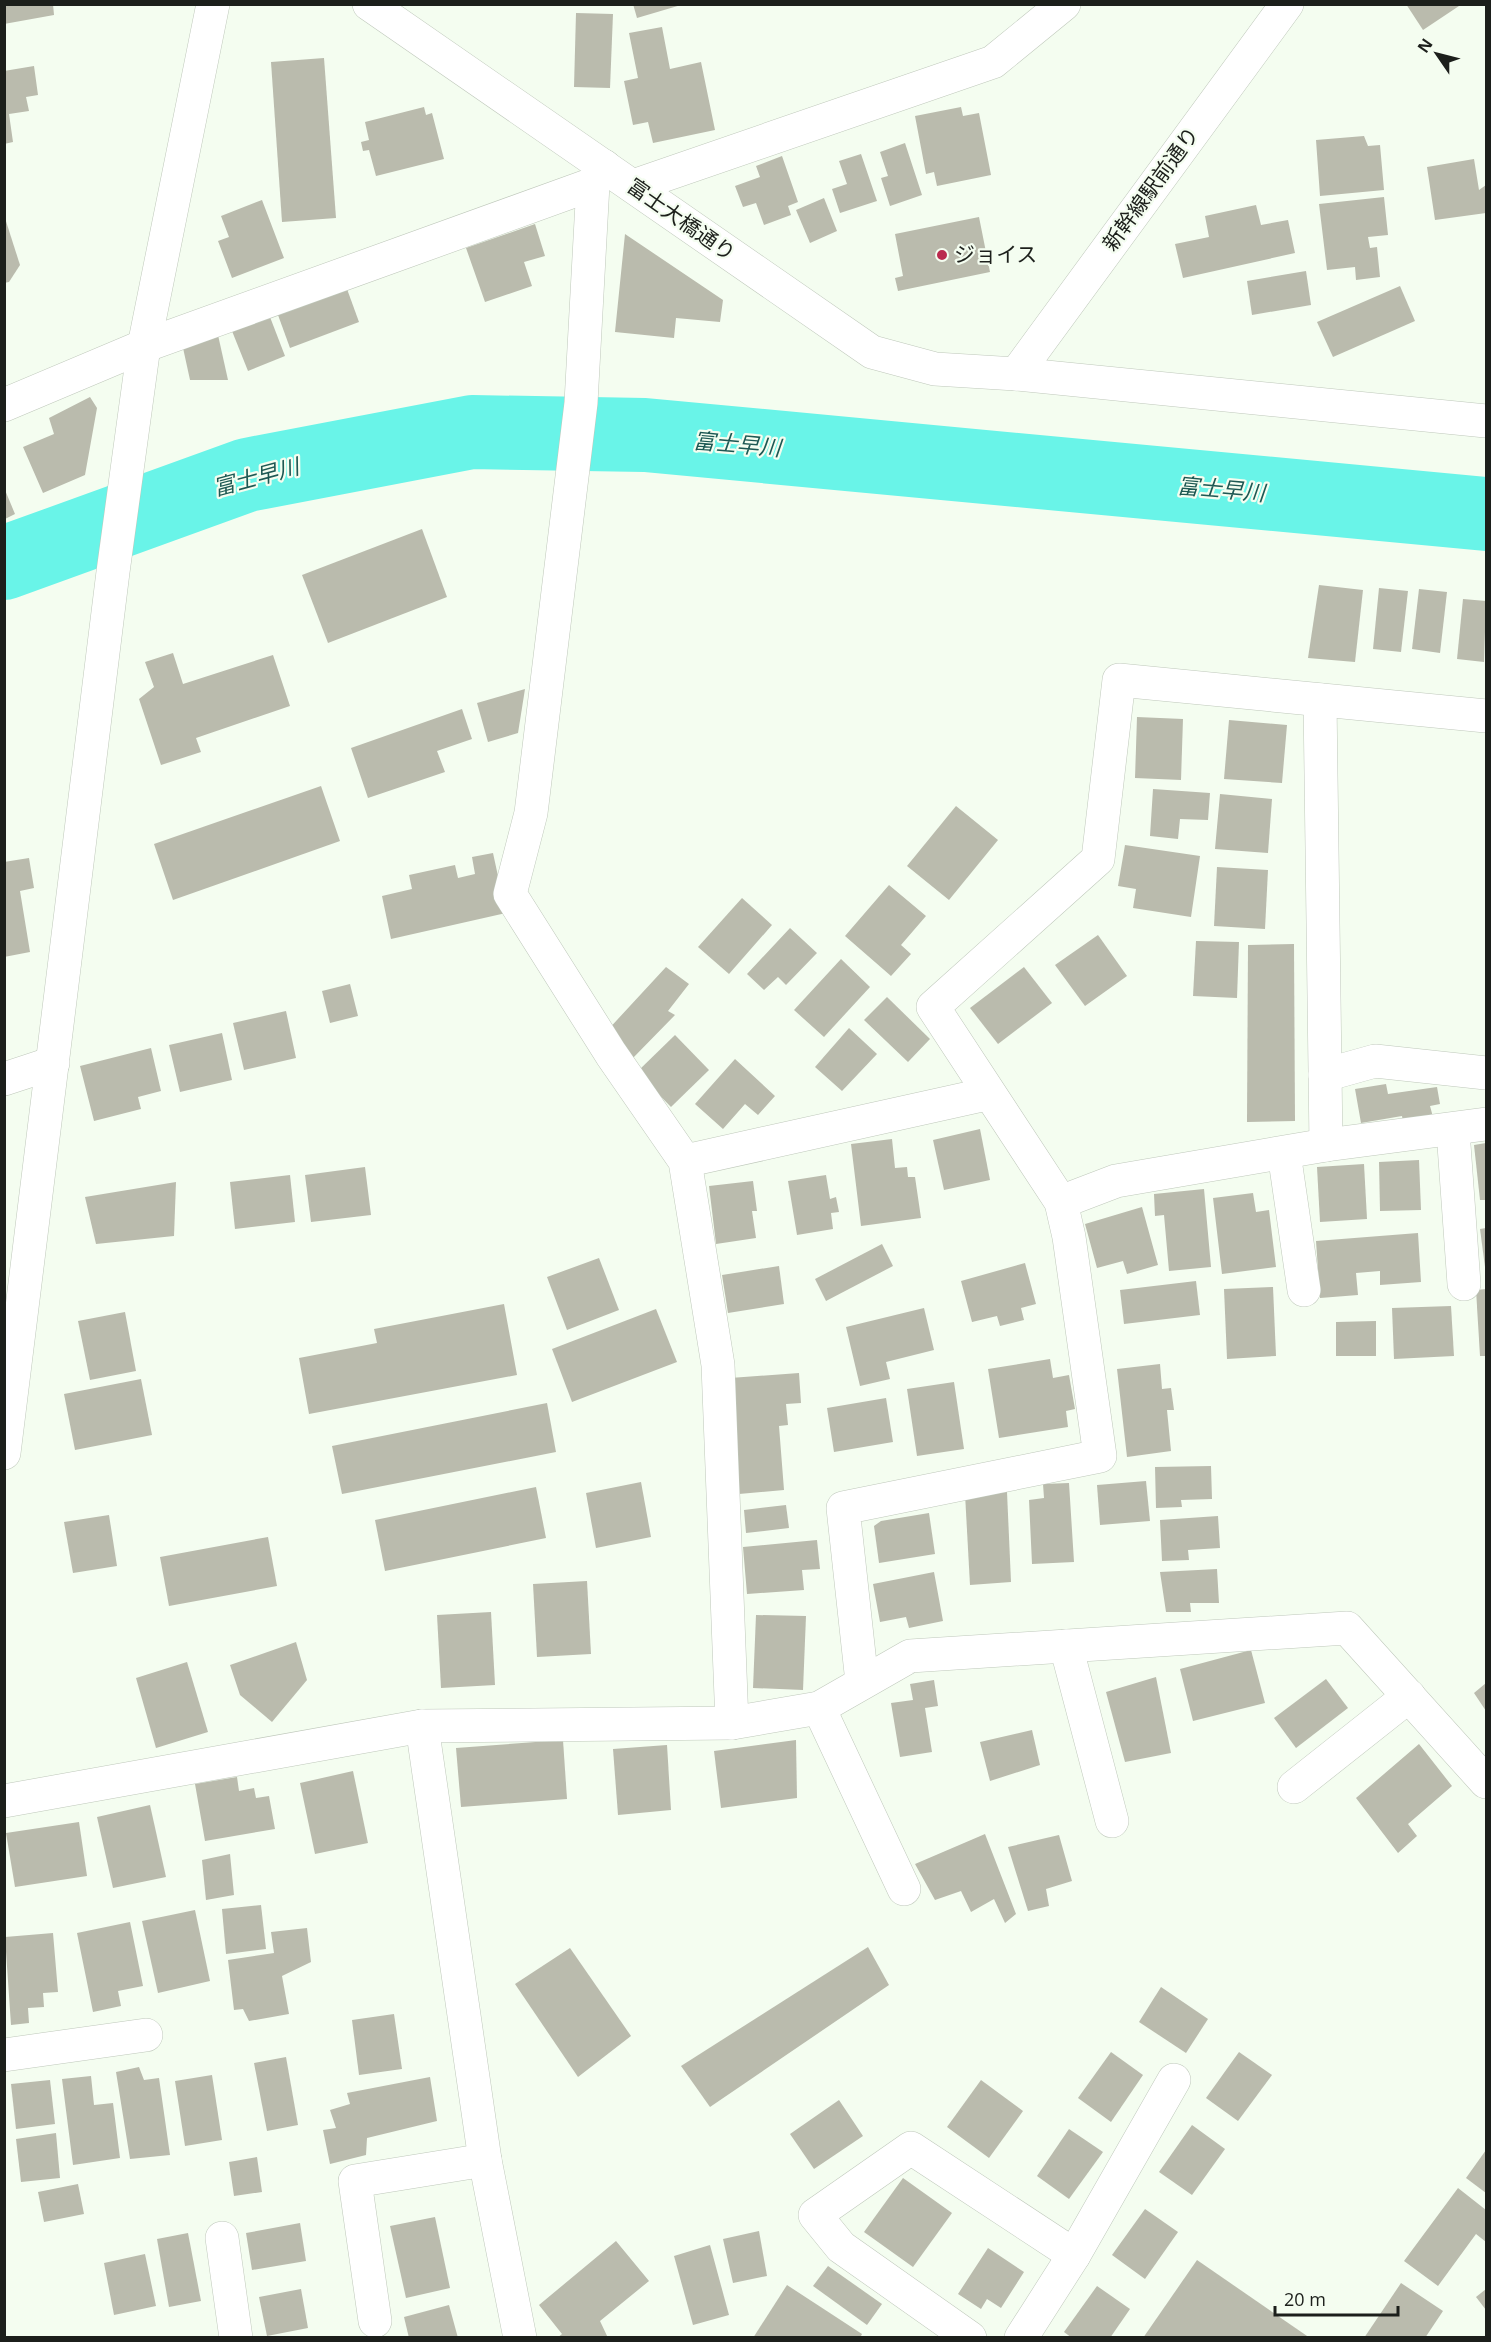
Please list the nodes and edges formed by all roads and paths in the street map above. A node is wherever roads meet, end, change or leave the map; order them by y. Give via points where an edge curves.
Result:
1 (213, 4) edge
2 (369, 4) edge
3 (1064, 4) edge
4 (1287, 4) edge
5 (598, 175) junction
6 (633, 186) junction
7 (144, 346) junction
8 (1016, 374) junction
9 (4, 405) edge
10 (1486, 421) edge
11 (1320, 700) junction
12 (1486, 716) edge
13 (53, 1063) junction
14 (1486, 1073) edge
15 (1325, 1075) junction
16 (4, 1078) edge
17 (987, 1094) junction
18 (1486, 1125) edge
19 (1453, 1131) junction
20 (1326, 1146) junction
21 (1284, 1153) junction
22 (685, 1161) junction
23 (1061, 1202) junction
24 (1464, 1284) dead end
25 (1304, 1290) dead end
26 (4, 1453) edge
27 (1066, 1646) junction
28 (862, 1682) junction
29 (1409, 1696) junction
30 (819, 1708) junction
31 (732, 1723) junction
32 (422, 1726) junction
33 (1486, 1782) edge
34 (1294, 1787) dead end
35 (4, 1801) edge
36 (1112, 1821) dead end
37 (904, 1888) dead end
38 (146, 2035) dead end
39 (4, 2055) edge
40 (1174, 2080) dead end
41 (485, 2160) junction
42 (222, 2238) dead end
43 (1074, 2255) junction
44 (375, 2321) dead end
45 (236, 2337) edge
46 (520, 2337) edge
47 (970, 2337) edge
48 (1021, 2337) edge

1 - 7 street
2 - 5 street, 富士大橋通り
3 - 6 street via 993,62
4 - 8 street, 新幹線駅前通り
5 - 6 street, 富士大橋通り
5 - 7 street
5 - 22 street via 581,403 531,813 510,894 611,1054
6 - 8 street, 富士大橋通り via 872,352 935,369
7 - 9 street
7 - 13 street
8 - 10 street, 富士大橋通り
11 - 12 street
11 - 15 street
11 - 17 street via 1119,680 1098,859 933,1007
13 - 16 street
13 - 26 street
14 - 15 street via 1375,1061
15 - 20 street
17 - 22 street
17 - 23 street
18 - 19 street
19 - 20 street
19 - 24 street
20 - 21 street
21 - 23 street via 1116,1181
21 - 25 street
22 - 31 street via 718,1365
23 - 28 street via 1101,1456 843,1508
27 - 28 street via 910,1656
27 - 29 street via 1347,1628
27 - 36 street
28 - 30 street
29 - 33 street
29 - 34 street
30 - 31 street
30 - 37 street
31 - 32 street
32 - 35 street
32 - 41 street
38 - 39 street
40 - 43 street
41 - 44 street via 355,2181
41 - 46 street
42 - 45 street
43 - 47 street via 911,2148 815,2215 841,2247
43 - 48 street

